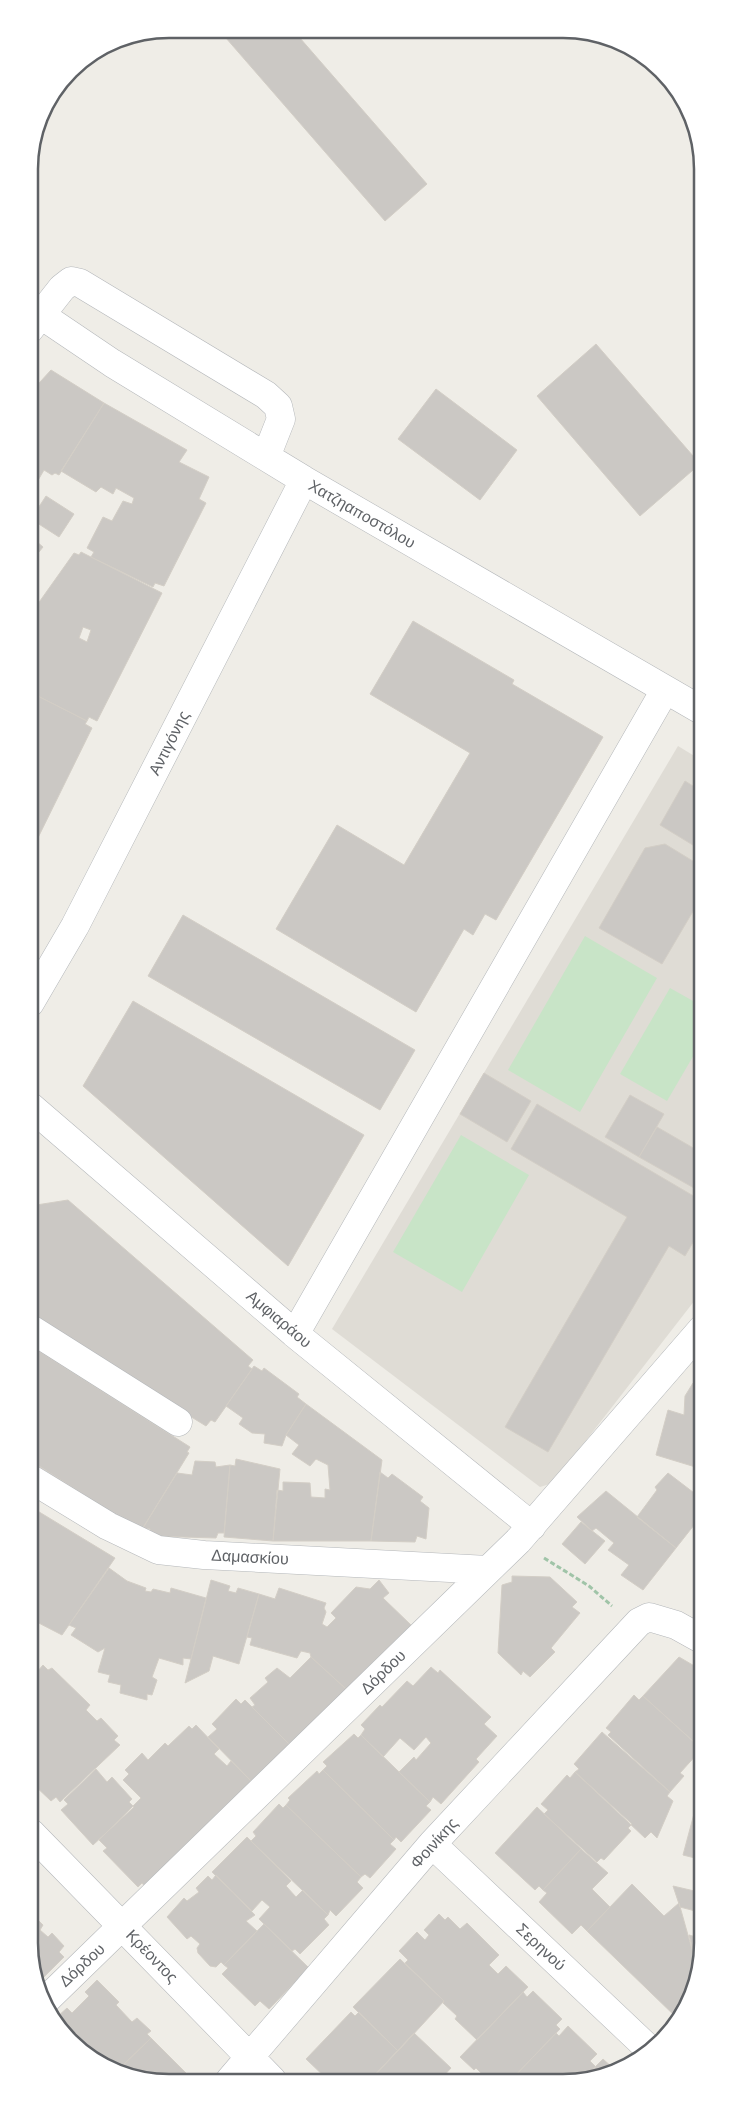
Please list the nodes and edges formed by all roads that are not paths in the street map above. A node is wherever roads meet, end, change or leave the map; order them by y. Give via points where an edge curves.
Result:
1 (38, 313) edge
2 (38, 321) edge
3 (266, 457) junction
4 (304, 480) junction
5 (665, 690) junction
6 (694, 706) edge
7 (38, 990) edge
8 (37, 1112) edge
9 (37, 1333) edge
10 (295, 1334) junction
11 (692, 1358) edge
12 (178, 1422) dead end
13 (37, 1482) edge
14 (525, 1534) junction
15 (488, 1570) junction
16 (694, 1635) edge
17 (37, 1839) edge
18 (432, 1844) junction
19 (123, 1927) junction
20 (50, 1997) edge
21 (644, 2045) edge
22 (249, 2056) junction
23 (235, 2074) edge
24 (266, 2074) edge

1 - 3 street via 62,288 71,282 80,283 266,395 278,406 281,419
2 - 3 street, Χατζηαποστόλου
3 - 4 street, Χατζηαποστόλου
4 - 5 street, Χατζηαποστόλου
4 - 7 street, Αντιγόνης via 75,926
5 - 6 street, Χατζηαποστόλου
5 - 10 street
8 - 10 street, Αμφιαράου
9 - 12 street
10 - 14 street, Αμφιαράου
11 - 14 street, Δόρδου
13 - 15 street, Δαμασκίου via 108,1526 158,1550
14 - 15 street, Δόρδου
15 - 19 street, Δόρδου
16 - 18 street, Φοινίκης via 676,1625 649,1617 639,1622
17 - 19 street, Κρέοντος
18 - 21 street, Σερηνού
18 - 22 street, Φοινίκης
19 - 20 street, Δόρδου
19 - 22 street, Κρέοντος
22 - 23 street, Φοινίκης
22 - 24 street, Κρέοντος

